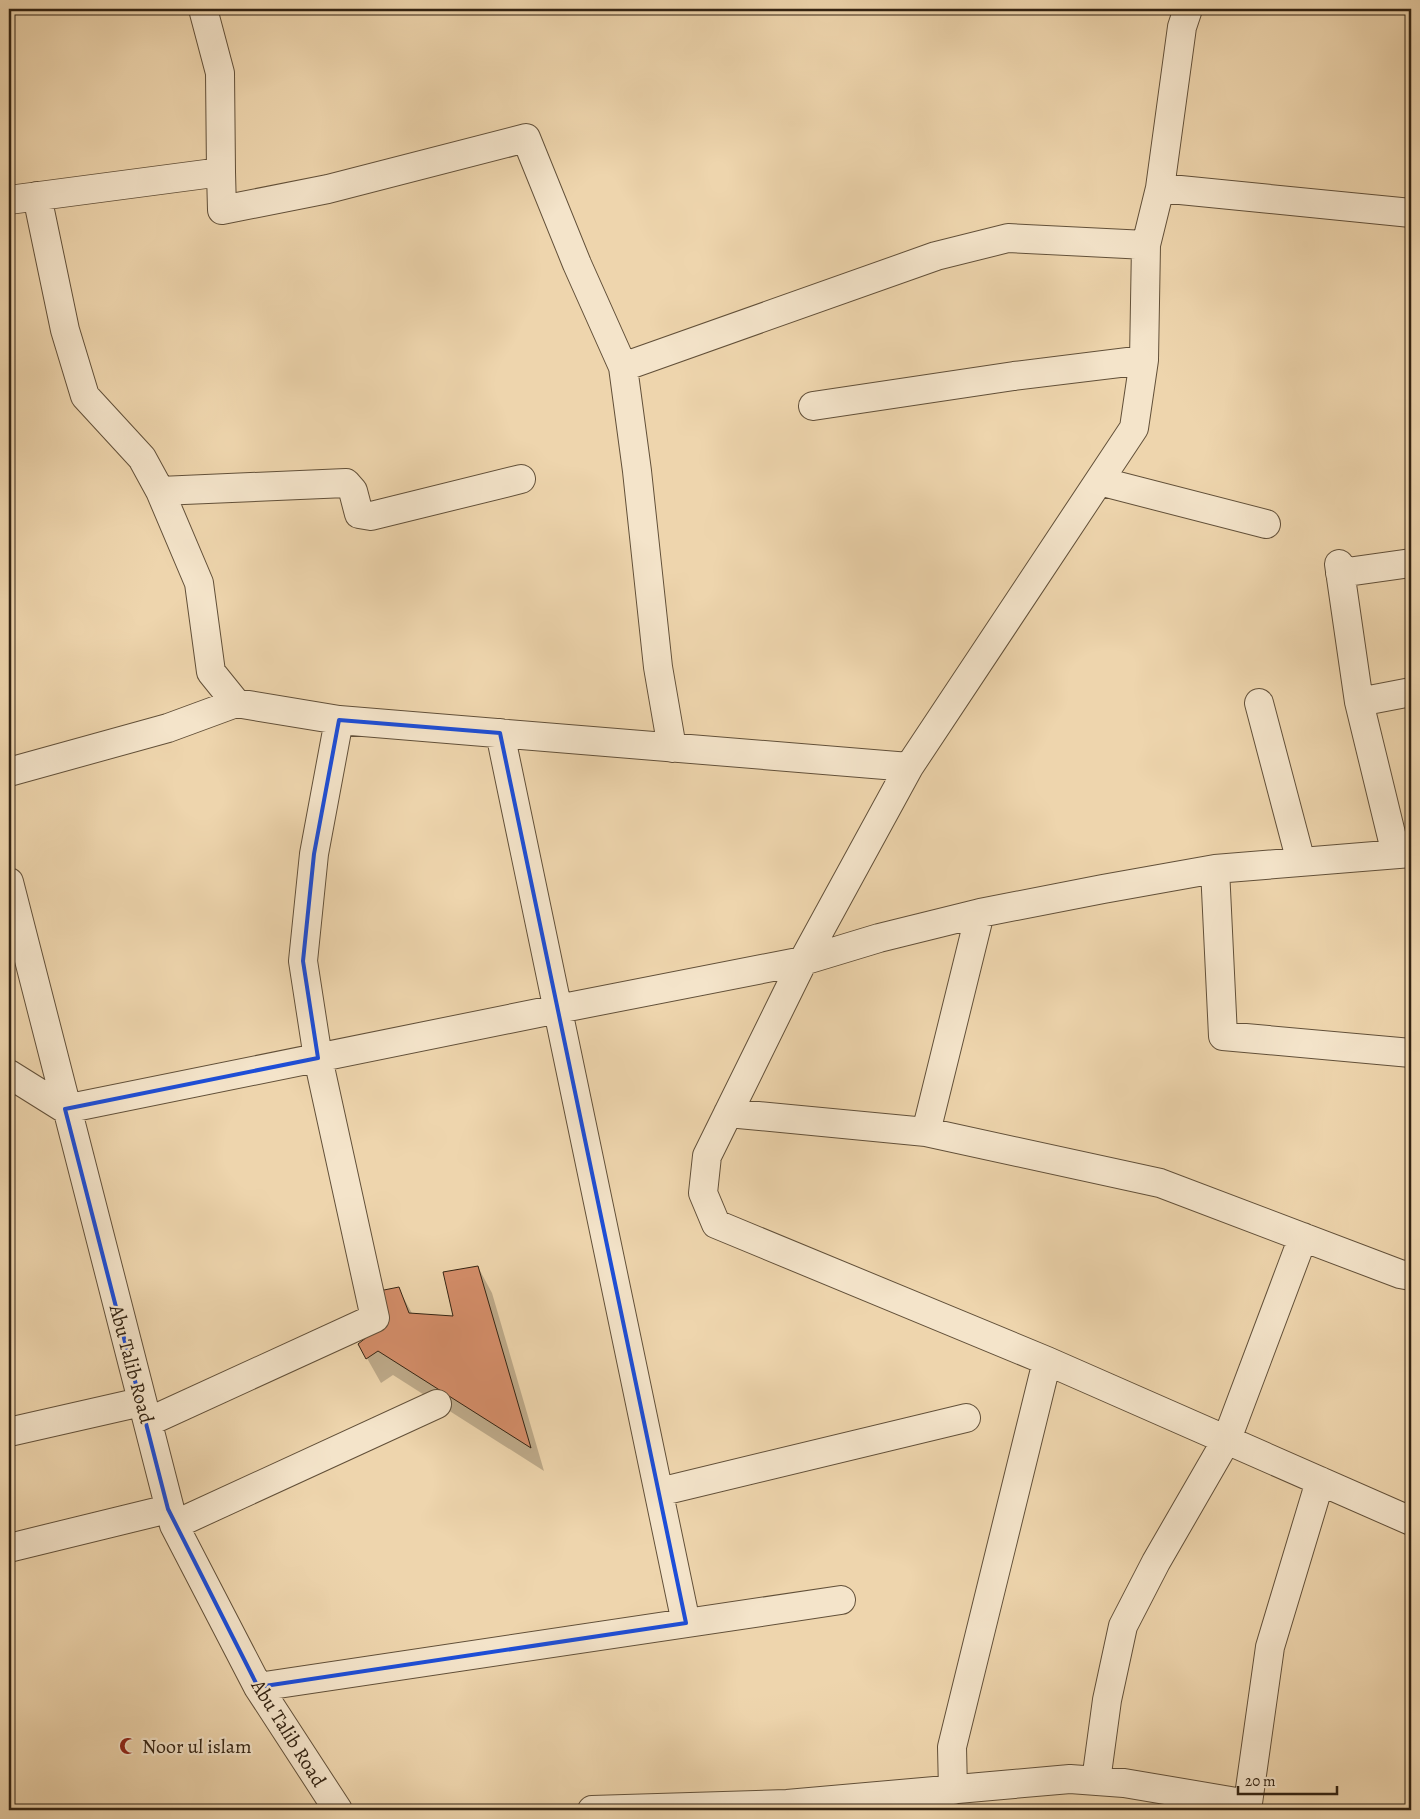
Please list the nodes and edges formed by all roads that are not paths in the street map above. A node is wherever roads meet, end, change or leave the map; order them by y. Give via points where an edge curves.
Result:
1 (203, 9) edge
2 (1188, 9) edge
3 (222, 172) junction
4 (1160, 188) junction
5 (37, 196) junction
6 (9, 200) edge
7 (1411, 213) edge
8 (1146, 245) junction
9 (1144, 360) junction
10 (622, 367) junction
11 (813, 406) dead end
12 (521, 479) dead end
13 (1099, 481) junction
14 (160, 492) junction
15 (1266, 524) dead end
16 (1411, 563) edge
17 (1411, 692) edge
18 (1359, 702) junction
19 (236, 703) junction
20 (1259, 703) dead end
21 (339, 720) junction
22 (500, 733) junction
23 (672, 748) junction
24 (909, 767) junction
25 (9, 772) edge
26 (1404, 854) edge
27 (1300, 862) junction
28 (1215, 869) junction
29 (9, 882) edge
30 (980, 913) junction
31 (803, 961) junction
32 (558, 1008) junction
33 (1411, 1053) edge
34 (318, 1058) junction
35 (9, 1074) edge
36 (66, 1109) junction
37 (728, 1113) junction
38 (926, 1132) junction
39 (1302, 1237) junction
40 (1411, 1276) edge
41 (1047, 1361) junction
42 (437, 1404) dead end
43 (145, 1412) junction
44 (966, 1418) dead end
45 (9, 1432) edge
46 (1227, 1439) junction
47 (1320, 1481) junction
48 (659, 1492) junction
49 (171, 1517) junction
50 (1411, 1521) edge
51 (9, 1548) edge
52 (841, 1600) dead end
53 (686, 1623) junction
54 (258, 1686) junction
55 (1096, 1781) junction
56 (953, 1790) junction
57 (1248, 1807) edge
58 (338, 1810) edge
59 (592, 1810) edge

1 - 3 street via 220,72
2 - 4 street via 1182,27
3 - 5 street
3 - 10 street via 222,210 328,189 526,138
4 - 7 street
4 - 8 street
5 - 6 street
5 - 14 street via 65,330 85,396 142,458
8 - 9 street
8 - 10 street via 1008,238 936,256
9 - 11 street
9 - 13 street via 1134,428
10 - 23 street via 637,471 658,667
12 - 14 street via 371,516 359,514 346,483
13 - 15 street
13 - 24 street
14 - 19 street via 199,583 211,672
16 - 18 street via 1340,568
17 - 18 street
18 - 26 street
19 - 21 street
19 - 25 street via 168,728
20 - 27 street
21 - 22 street
21 - 34 street via 314,854 303,961
22 - 23 street
22 - 32 street
23 - 24 street
24 - 31 street
26 - 27 street
27 - 28 street
28 - 30 street
28 - 33 street via 1223,1036
29 - 36 street, Abu Talib Road
30 - 31 street
30 - 38 street
31 - 32 street
31 - 37 street
32 - 34 street
32 - 48 street
34 - 36 street
34 - 43 street via 375,1318
35 - 36 street
36 - 43 street, Abu Talib Road
37 - 38 street
37 - 41 street via 707,1156 703,1193 716,1224
38 - 39 street via 1160,1183
39 - 40 street
39 - 46 street
41 - 46 street
41 - 56 street via 952,1748
42 - 49 street
43 - 45 street
43 - 49 street, Abu Talib Road
44 - 48 street
46 - 47 street
46 - 55 street via 1123,1626 1107,1700
47 - 50 street
47 - 57 street via 1270,1647
48 - 53 street
49 - 51 street
49 - 54 street, Abu Talib Road
52 - 53 street
53 - 54 street
54 - 58 street, Abu Talib Road
55 - 56 street via 1070,1779
55 - 57 street via 1124,1782
56 - 59 street via 787,1804

